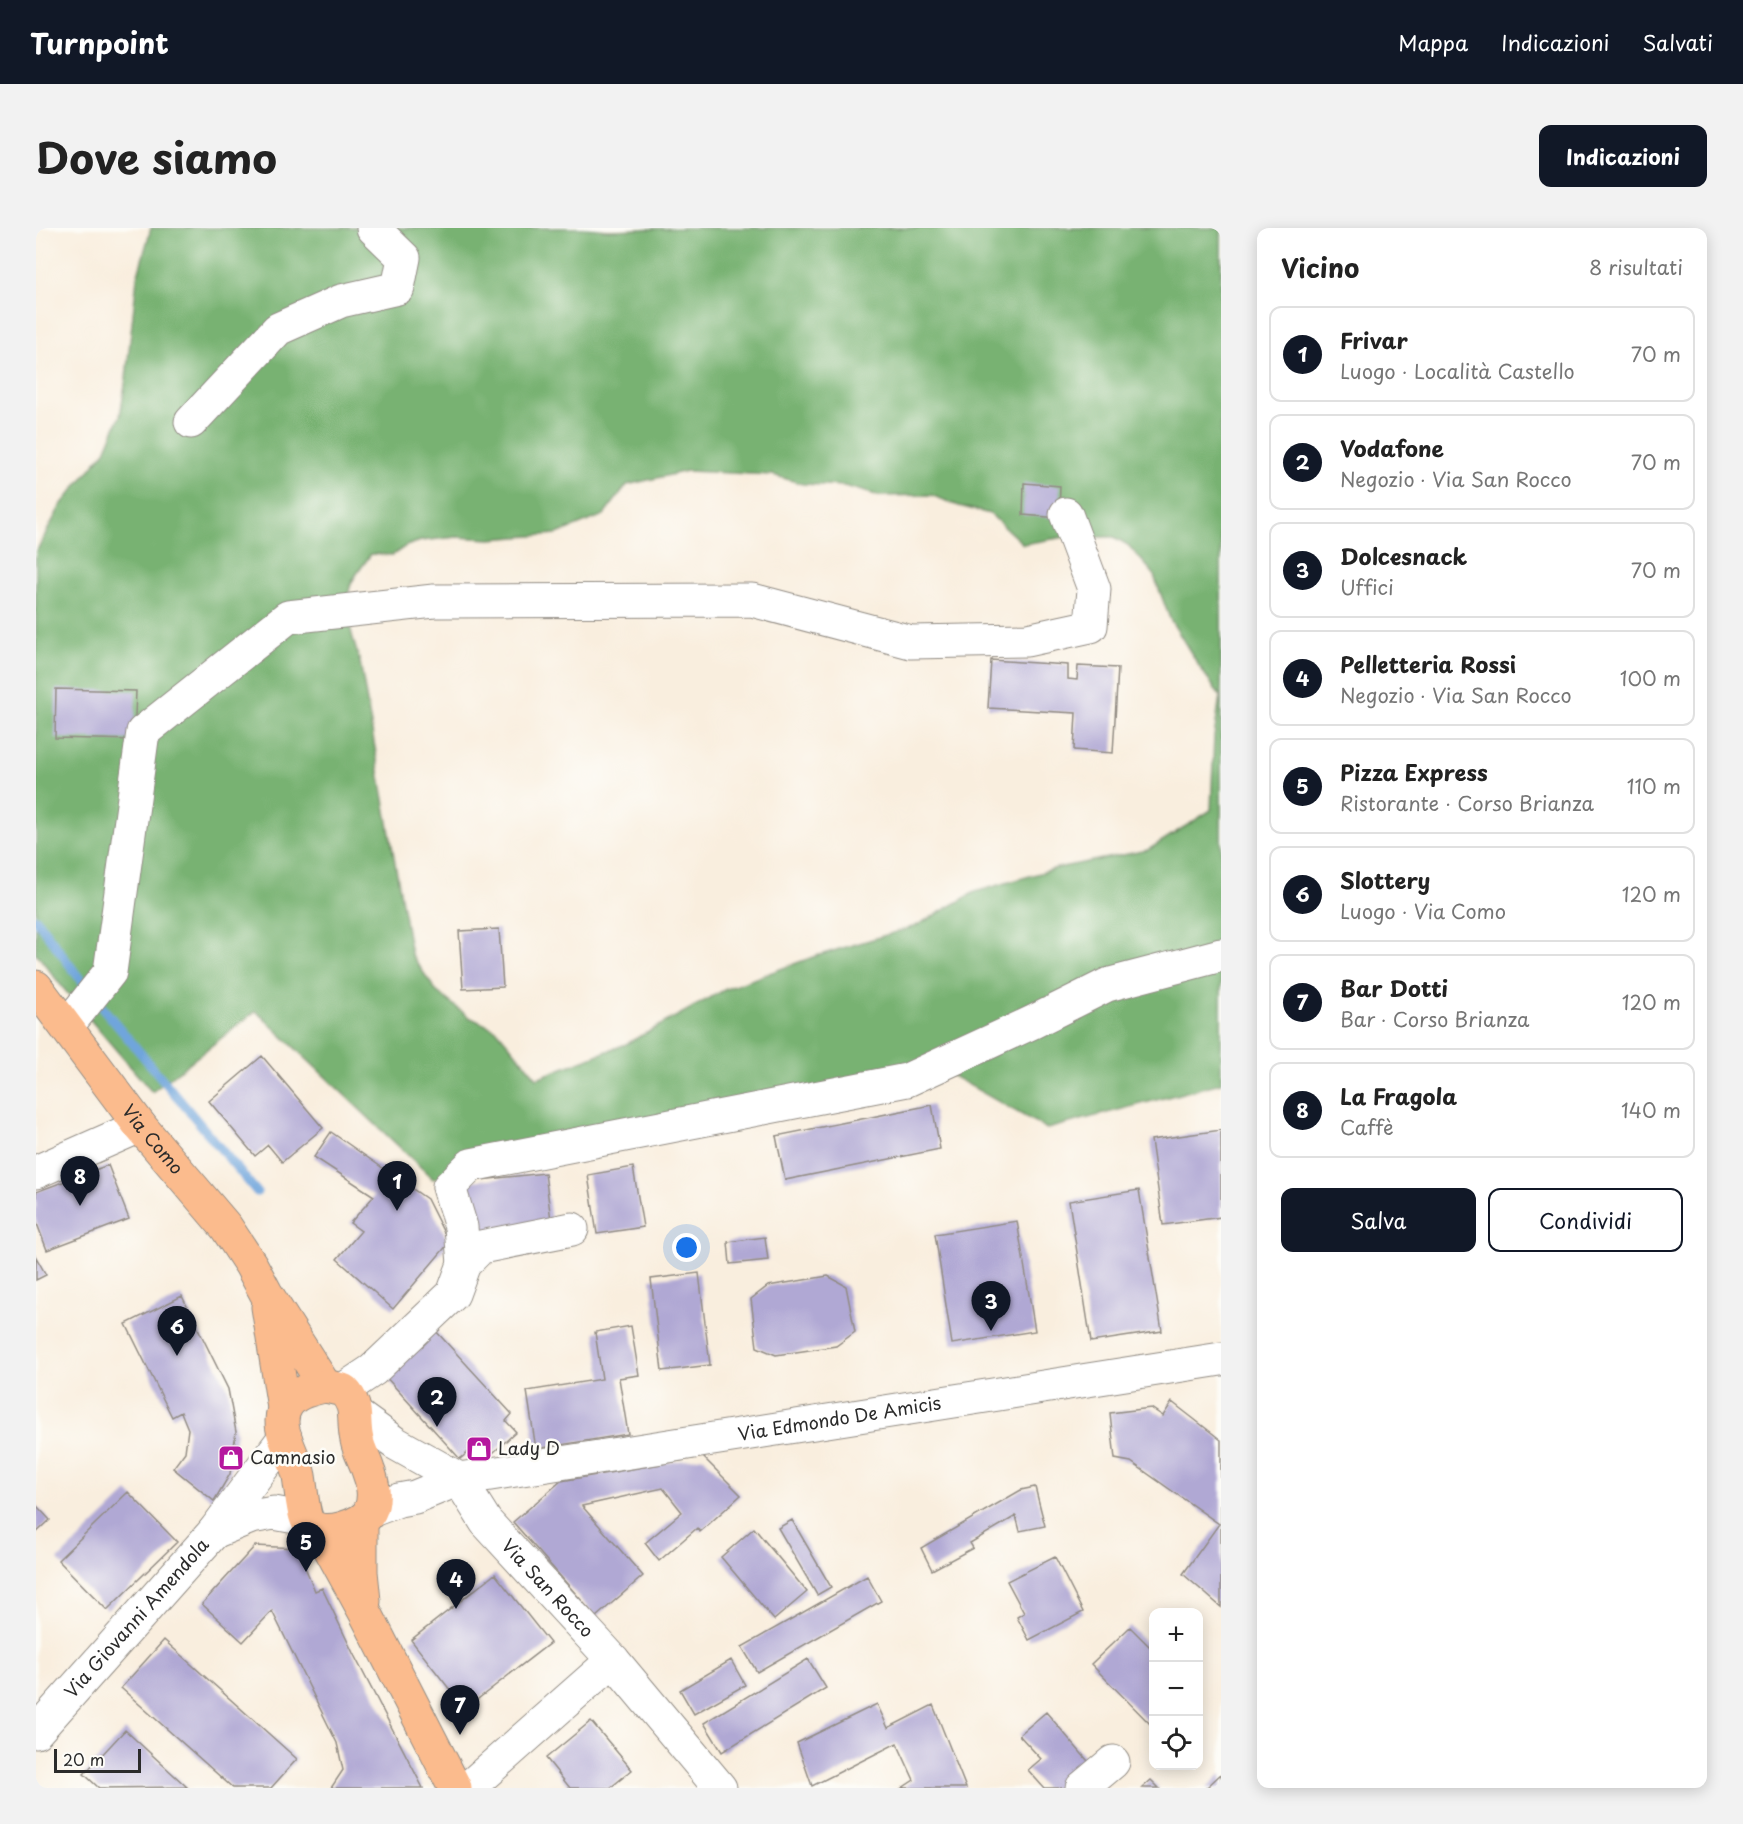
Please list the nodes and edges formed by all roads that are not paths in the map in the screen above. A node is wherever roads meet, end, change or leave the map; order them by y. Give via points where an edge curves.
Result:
1 (373, 228) edge
2 (191, 422) dead end
3 (1066, 514) dead end
4 (1221, 955) edge
5 (36, 987) edge
6 (67, 1026) junction
7 (140, 1126) junction
8 (36, 1172) edge
9 (573, 1229) dead end
10 (464, 1264) junction
11 (266, 1293) junction
12 (1221, 1359) edge
13 (341, 1397) junction
14 (285, 1423) junction
15 (459, 1479) junction
16 (415, 1497) junction
17 (366, 1517) junction
18 (486, 1522) junction
19 (313, 1525) junction
20 (214, 1532) junction
21 (365, 1612) junction
22 (613, 1660) junction
23 (36, 1732) edge
24 (1113, 1762) dead end
25 (455, 1788) edge
26 (468, 1788) edge
27 (720, 1788) edge
28 (1082, 1788) edge

1 - 2 street via 404,258 399,288 341,301 278,329
3 - 6 street via 1094,589 1091,626 1027,640 911,642 752,600 434,601 288,617 143,732 110,972
4 - 10 street via 1107,985 907,1080 471,1165 448,1186 461,1227
5 - 6 main road, Via Como
6 - 7 main road, Via Como
7 - 8 street
7 - 11 main road, Via Como via 226,1227
9 - 10 street via 481,1247
10 - 13 street via 453,1294
11 - 13 main road, Via Como
11 - 14 main road, Via Como
12 - 15 street, Via Edmondo De Amicis
13 - 14 main road via 301,1393 293,1398
13 - 15 street, Via San Rocco via 374,1429
13 - 17 main road via 372,1484 373,1498
14 - 19 main road, Via Como
14 - 20 street, Via Giovanni Amendola
15 - 16 street, Via Edmondo De Amicis
15 - 18 street, Via San Rocco
16 - 17 street, Via Edmondo De Amicis via 399,1500
16 - 18 street
17 - 19 main road via 330,1530
17 - 21 main road via 361,1572
18 - 22 street, Via San Rocco
19 - 20 street, Via Giovanni Amendola via 274,1513 251,1517
19 - 21 main road, Via Como
20 - 23 street, Via Giovanni Amendola
21 - 25 main road, Via Como
22 - 26 street
22 - 27 street, Via San Rocco
24 - 28 street

